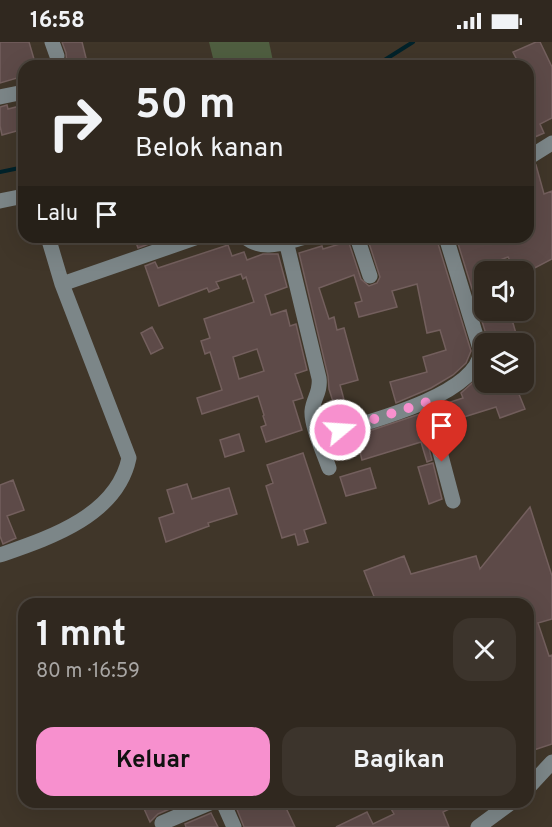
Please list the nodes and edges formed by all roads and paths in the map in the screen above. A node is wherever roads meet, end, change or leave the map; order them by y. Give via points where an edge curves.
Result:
1 (18, 93) edge
2 (0, 97) edge
3 (552, 143) edge
4 (534, 154) edge
5 (18, 197) edge
6 (0, 201) edge
7 (50, 243) edge
8 (181, 243) edge
9 (252, 243) edge
10 (276, 243) edge
11 (286, 243) edge
12 (359, 243) edge
13 (448, 243) edge
14 (370, 276) dead end
15 (62, 284) junction
16 (427, 402) junction
17 (318, 437) junction
18 (329, 468) dead end
19 (453, 501) dead end
20 (0, 555) edge
21 (552, 762) edge
22 (534, 782) edge
23 (198, 808) edge
24 (226, 808) edge
25 (504, 808) edge
26 (162, 823) dead end
27 (234, 827) edge
28 (478, 827) edge

1 - 2 street
3 - 4 street
5 - 6 street
7 - 15 street
8 - 15 street
9 - 10 street
11 - 17 street via 320,378 321,387 312,412
12 - 14 street
13 - 16 street via 481,352 470,373
15 - 20 street via 129,458 118,488 101,506 79,522
16 - 17 street
16 - 19 street
17 - 18 street
21 - 22 street
23 - 26 street
24 - 27 street
25 - 28 street

